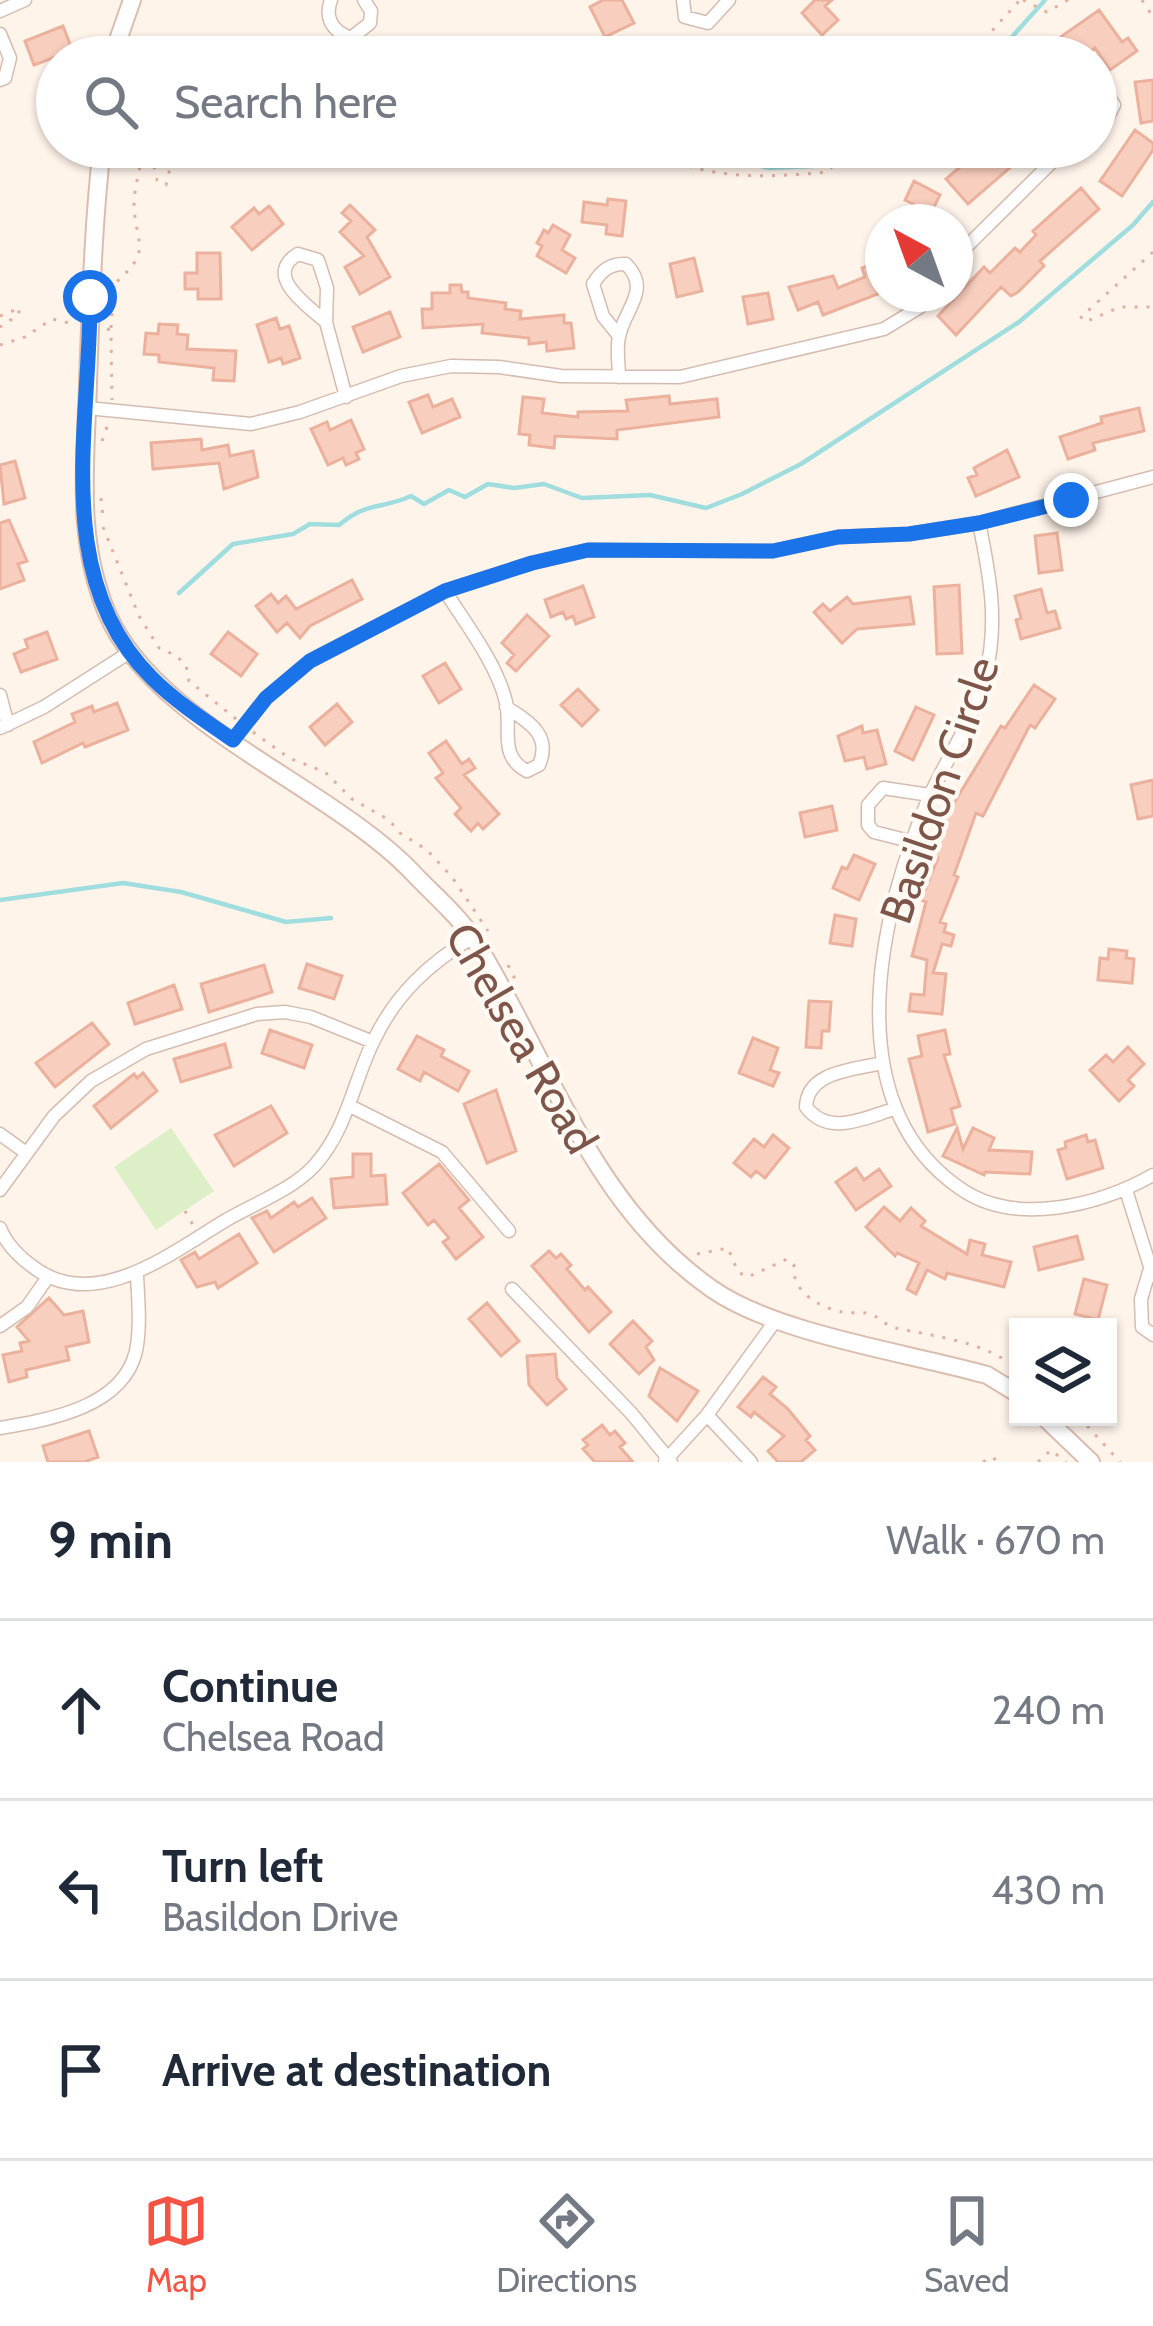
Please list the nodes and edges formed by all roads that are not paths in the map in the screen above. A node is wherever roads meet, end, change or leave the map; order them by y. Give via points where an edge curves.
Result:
1 (25, 0) edge
2 (132, 0) edge
3 (331, 0) edge
4 (364, 0) edge
5 (682, 0) edge
6 (729, 0) edge
7 (0, 11) edge
8 (0, 34) edge
9 (119, 36) edge
10 (345, 36) edge
11 (354, 36) edge
12 (0, 80) edge
13 (100, 168) edge
14 (1042, 168) edge
15 (973, 239) edge
16 (913, 312) edge
17 (326, 322) junction
18 (619, 336) junction
19 (619, 377) junction
20 (346, 397) junction
21 (87, 408) junction
22 (1153, 477) edge
23 (979, 523) junction
24 (445, 591) junction
25 (130, 652) junction
26 (0, 695) edge
27 (506, 707) junction
28 (4, 726) edge
29 (233, 740) junction
30 (930, 795) junction
31 (913, 842) junction
32 (473, 937) junction
33 (373, 1042) junction
34 (882, 1063) junction
35 (350, 1106) junction
36 (894, 1108) junction
37 (0, 1135) edge
38 (25, 1152) junction
39 (1153, 1175) edge
40 (0, 1190) edge
41 (1126, 1190) junction
42 (0, 1228) edge
43 (509, 1231) dead end
44 (137, 1274) junction
45 (1151, 1274) edge
46 (48, 1277) junction
47 (512, 1289) dead end
48 (776, 1320) junction
49 (0, 1326) edge
50 (1153, 1335) edge
51 (1009, 1389) edge
52 (706, 1415) junction
53 (1053, 1426) edge
54 (0, 1428) edge
55 (668, 1461) edge
56 (752, 1462) edge
57 (1090, 1462) edge

1 - 7 street
2 - 9 street
3 - 10 street via 330,23
4 - 11 street via 370,23
5 - 6 street via 685,17 708,23
8 - 12 street via 10,58
13 - 21 street, Chelsea Road
14 - 15 street
16 - 19 street via 812,349 680,376
17 - 17 street via 318,260 298,254 285,280
17 - 20 street
18 - 18 street via 636,303 626,264 608,266 593,284
18 - 19 street
19 - 20 street via 451,366
20 - 21 street via 251,424
21 - 25 street, Chelsea Road via 82,506 91,567
22 - 23 street
23 - 24 street via 773,551 588,550
23 - 30 street, Basildon Circle via 993,586 993,637 984,680
24 - 27 street
24 - 29 street via 310,661
25 - 28 street
25 - 29 street, Chelsea Road
26 - 28 street
27 - 27 street via 508,753 527,771 545,751 542,735
29 - 32 street, Chelsea Road via 404,863
30 - 31 street, Basildon Circle
30 - 31 street via 883,788 868,805 874,832
31 - 34 street, Basildon Circle via 883,955
32 - 33 street via 434,960
32 - 48 street, Chelsea Road via 607,1182 670,1256 715,1292
33 - 35 street
33 - 38 street via 285,1012 146,1048 105,1071
34 - 36 street, Basildon Circle
34 - 36 street via 825,1077 809,1091 806,1107 818,1120 842,1125
35 - 43 street via 442,1152
35 - 44 street via 302,1177
36 - 41 street, Basildon Circle via 933,1168 984,1200 1069,1206
37 - 38 street
38 - 40 street
39 - 41 street, Basildon Circle
41 - 45 street
42 - 46 street via 20,1258
44 - 46 street via 75,1284
44 - 54 street via 136,1355 122,1378 76,1411
45 - 50 street via 1139,1316
46 - 49 street
47 - 55 street
48 - 51 street, Chelsea Road via 987,1376
48 - 52 street
52 - 55 street
52 - 56 street
53 - 57 street

